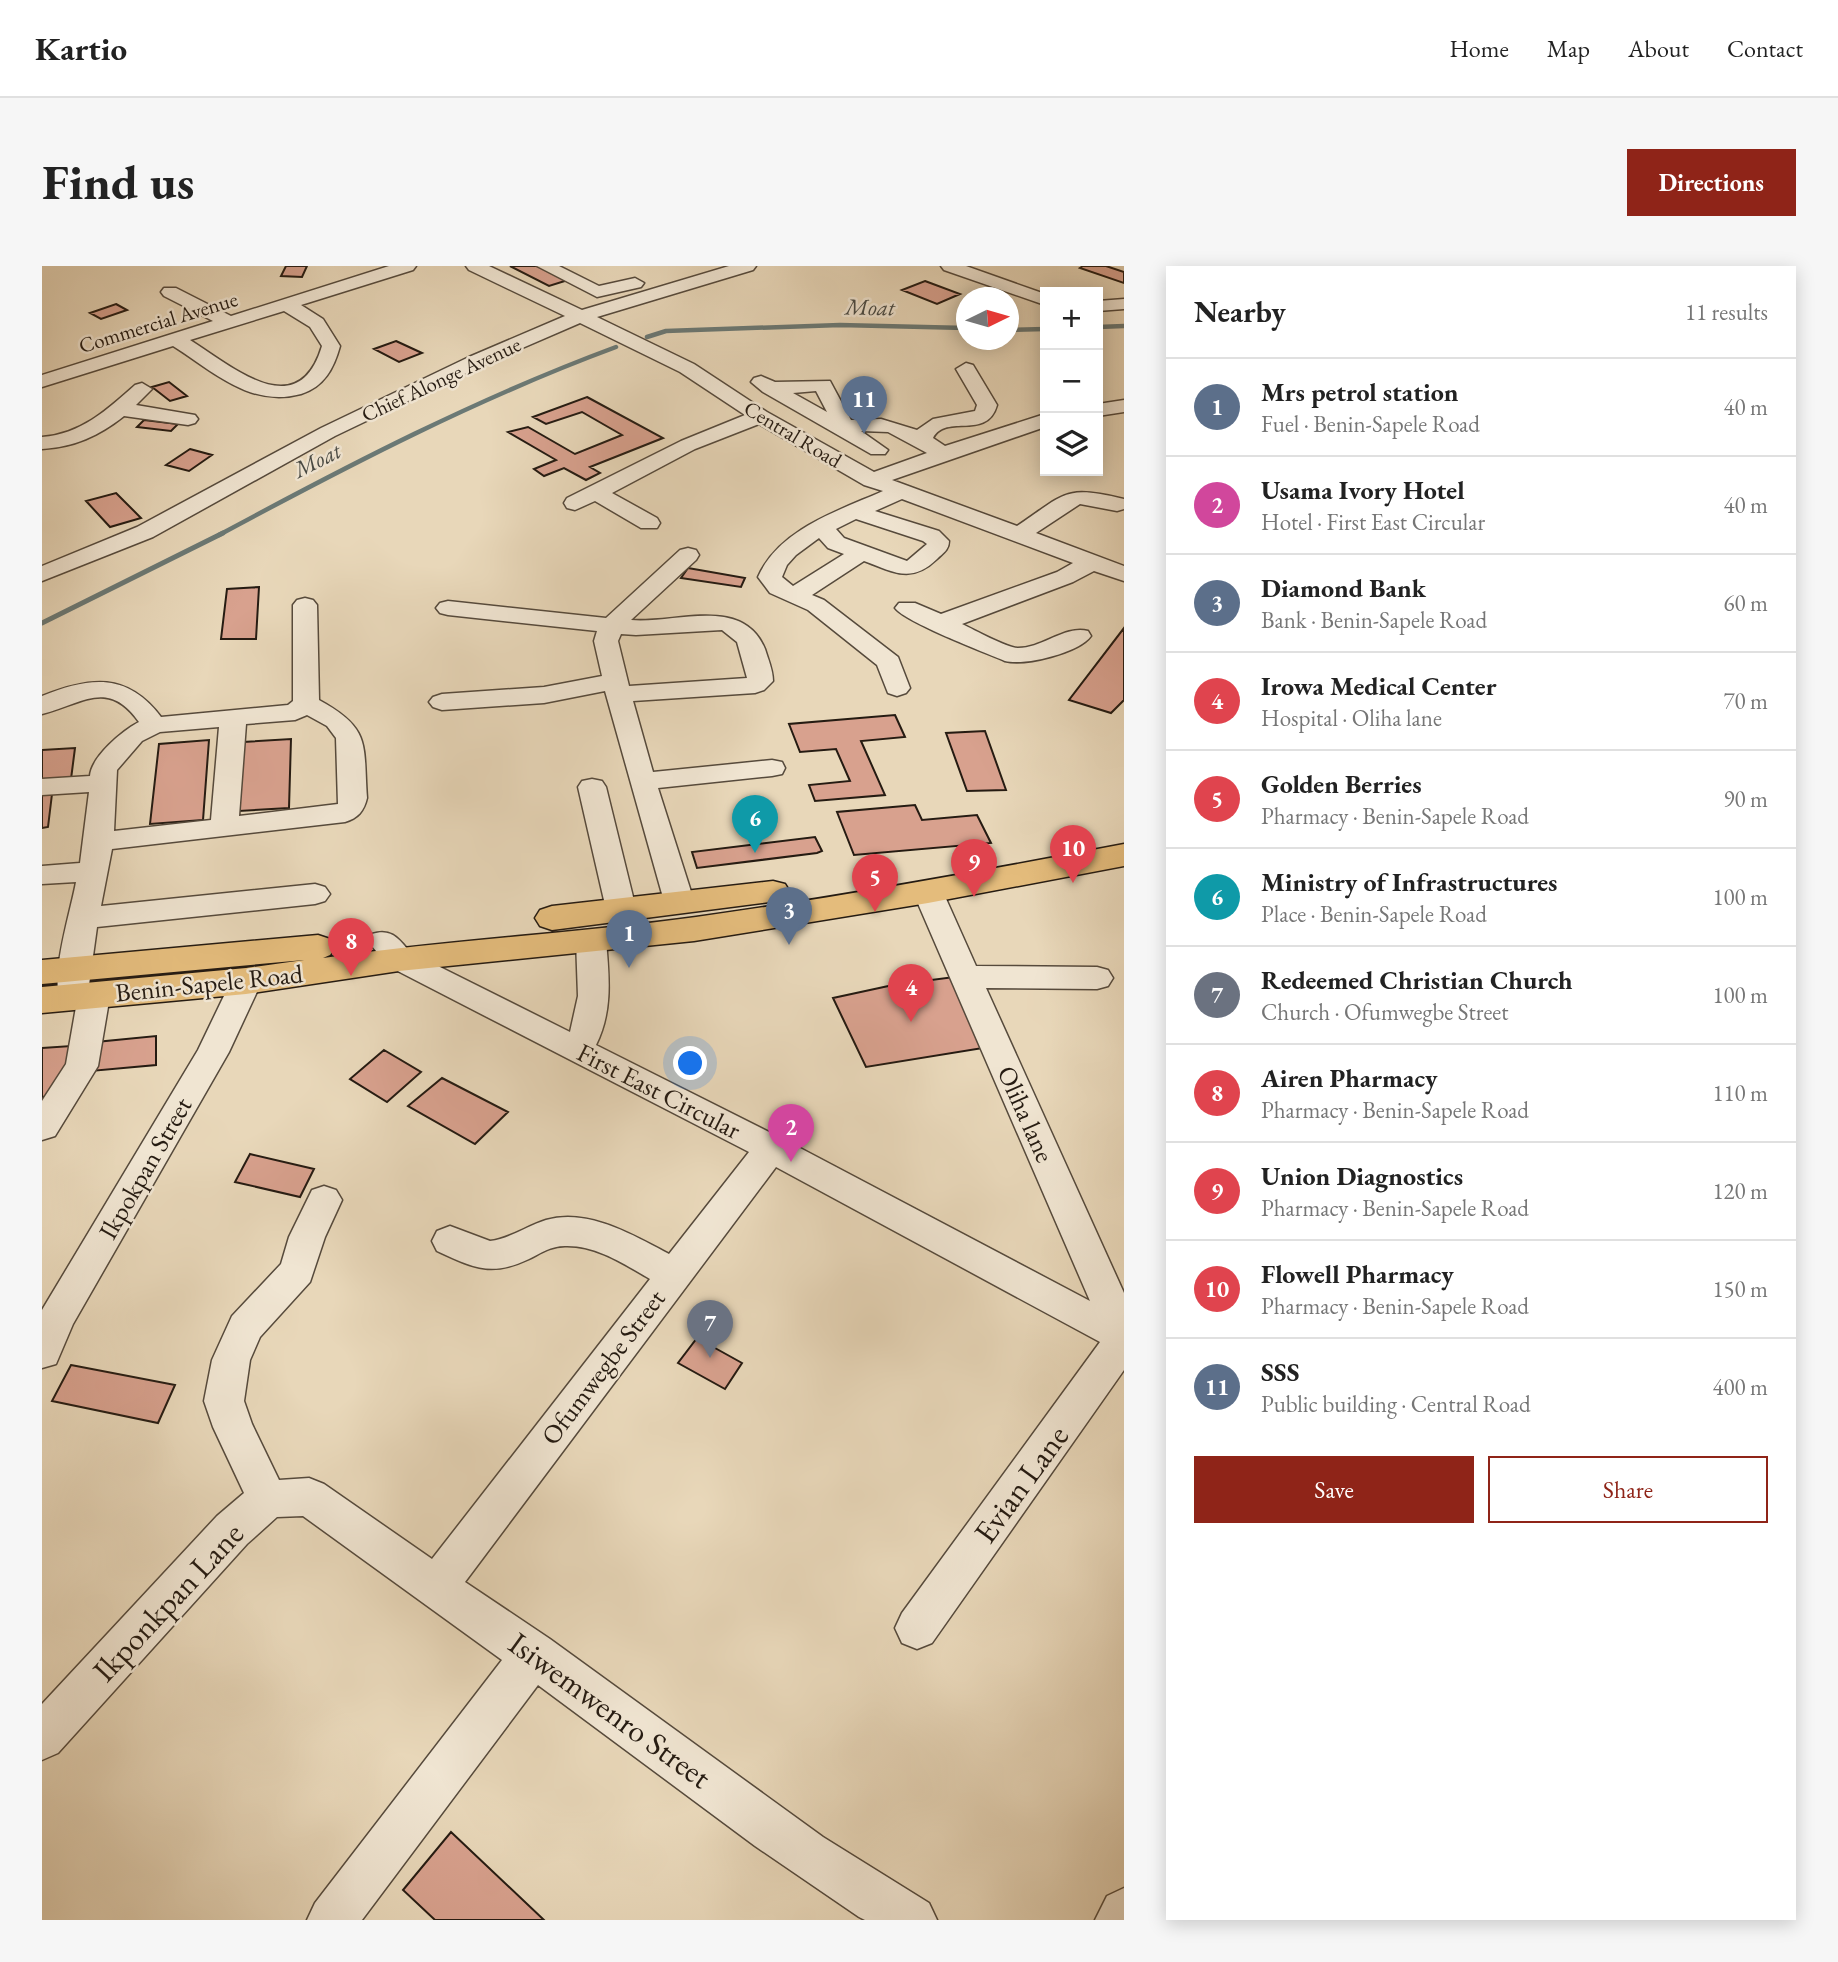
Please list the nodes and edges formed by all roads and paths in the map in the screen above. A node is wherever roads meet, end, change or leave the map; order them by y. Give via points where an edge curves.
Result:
1 (407, 266) edge
2 (475, 266) edge
3 (546, 266) edge
4 (747, 266) edge
5 (950, 266) edge
6 (644, 281) junction
7 (585, 285) junction
8 (667, 291) junction
9 (170, 292) dead end
10 (1040, 298) edge
11 (1124, 304) edge
12 (288, 305) junction
13 (1103, 306) edge
14 (579, 317) junction
15 (231, 323) junction
16 (177, 340) junction
17 (966, 369) dead end
18 (42, 381) edge
19 (142, 389) dead end
20 (1124, 406) edge
21 (119, 409) junction
22 (1103, 409) edge
23 (760, 416) junction
24 (188, 419) dead end
25 (1040, 422) edge
26 (842, 427) junction
27 (922, 439) junction
28 (42, 443) edge
29 (878, 450) dead end
30 (942, 454) junction
31 (872, 480) junction
32 (946, 490) dead end
33 (900, 492) junction
34 (597, 493) junction
35 (575, 503) dead end
36 (1117, 504) dead end
37 (857, 512) junction
38 (1038, 522) junction
39 (649, 523) dead end
40 (823, 529) junction
41 (1019, 535) junction
42 (861, 553) junction
43 (688, 555) dead end
44 (1093, 562) junction
45 (42, 574) edge
46 (1124, 574) edge
47 (794, 596) junction
48 (305, 605) dead end
49 (448, 608) dead end
50 (907, 608) dead end
51 (939, 624) junction
52 (611, 626) junction
53 (1079, 636) dead end
54 (617, 688) junction
55 (897, 688) dead end
56 (442, 702) dead end
57 (306, 704) junction
58 (42, 706) edge
59 (233, 719) junction
60 (154, 725) junction
61 (772, 768) dead end
62 (642, 781) junction
63 (103, 783) junction
64 (42, 787) edge
65 (592, 787) dead end
66 (224, 827) junction
67 (1124, 834) edge
68 (99, 842) junction
69 (1124, 855) edge
70 (94, 872) junction
71 (42, 875) edge
72 (928, 892) junction
73 (315, 894) dead end
74 (679, 901) junction
75 (621, 909) junction
76 (84, 918) junction
77 (591, 940) junction
78 (391, 950) junction
79 (966, 977) junction
80 (1097, 978) dead end
81 (246, 981) junction
82 (65, 986) edge
83 (577, 1050) junction
84 (43, 1127) edge
85 (771, 1148) junction
86 (324, 1200) dead end
87 (450, 1241) dead end
88 (674, 1275) junction
89 (1124, 1337) edge
90 (42, 1352) edge
91 (289, 1498) junction
92 (436, 1587) junction
93 (917, 1628) dead end
94 (534, 1654) junction
95 (42, 1737) edge
96 (884, 1913) edge
97 (1124, 1913) edge
98 (332, 1920) edge
99 (1120, 1920) edge

1 - 12 street, Commercial Avenue
2 - 14 street, Central Road
3 - 7 street
4 - 8 street, Chief Alonge Avenue
5 - 10 street
6 - 7 street via 605,292
6 - 7 street via 622,271
6 - 8 street
8 - 14 street, Chief Alonge Avenue
9 - 15 street
11 - 13 street
12 - 15 street, Commercial Avenue
12 - 16 street via 317,323 331,346 321,373 295,391 261,391
14 - 23 street, Central Road via 687,368
14 - 45 street, Chief Alonge Avenue via 328,432 145,532
15 - 16 street, Commercial Avenue
16 - 18 street, Commercial Avenue
17 - 27 street via 986,405 984,415 933,425
19 - 21 street
20 - 22 street
21 - 24 street
21 - 28 street via 91,431
23 - 31 street, Central Road
23 - 34 street via 688,445
25 - 30 street
26 - 26 street via 765,385 823,386
26 - 27 street via 892,426
26 - 29 street
27 - 30 street
30 - 31 street
31 - 33 street, Central Road
32 - 38 street
33 - 37 street
33 - 41 street, Central Road
34 - 35 street
34 - 39 street
36 - 38 street via 1075,497
37 - 40 street
37 - 42 street via 931,537 939,544 910,568
38 - 41 street
40 - 42 street via 831,540
40 - 47 street via 782,555 772,569 772,583
41 - 44 street, Central Road
42 - 47 street
43 - 52 street
44 - 46 street, Central Road
44 - 51 street
47 - 55 street via 816,605 889,662
48 - 57 street
49 - 52 street
50 - 51 street
51 - 53 street via 1014,656 1055,648
52 - 54 street via 606,641
52 - 54 street via 737,626 744,631 760,674 755,685
54 - 56 street via 583,686 544,695
54 - 62 street
57 - 59 street via 295,712
57 - 66 street via 336,720 349,737 351,806 345,813
58 - 60 street via 74,692 109,689 135,701
59 - 60 street
59 - 66 street
60 - 63 street via 122,746 104,769
61 - 62 street
62 - 74 street
63 - 64 street
63 - 68 street
65 - 75 street
66 - 68 street
67 - 74 highway, Benin-Sapele Road via 860,884
68 - 70 street
69 - 72 highway, Benin-Sapele Road
70 - 71 street
70 - 76 street
72 - 77 highway, Benin-Sapele Road via 694,929
72 - 79 street, Oliha lane
73 - 76 street
74 - 75 highway, Benin-Sapele Road
75 - 78 highway, Benin-Sapele Road
76 - 82 street
77 - 78 highway, Benin-Sapele Road
77 - 83 street via 594,1012
78 - 81 highway, Benin-Sapele Road
78 - 82 highway, Benin-Sapele Road
78 - 83 street, First East Circular
79 - 80 street
79 - 89 street, Oliha lane
81 - 82 highway, Benin-Sapele Road
81 - 90 street, Ikpokpan Street via 213,1052 57,1318
82 - 84 street via 82,1066
83 - 85 street, First East Circular
85 - 88 street, Ofumwegbe Street
85 - 89 street, First East Circular
86 - 91 street via 297,1271 245,1327 231,1360 224,1401
87 - 88 street via 488,1256 553,1232 585,1232
88 - 92 street, Ofumwegbe Street
89 - 93 street, Evian Lane
91 - 92 street, Isiwemwenro Street
91 - 95 street, Ikponkpan Lane via 232,1530
92 - 94 street, Isiwemwenro Street
94 - 96 street, Isiwemwenro Street
94 - 98 street
97 - 99 street

